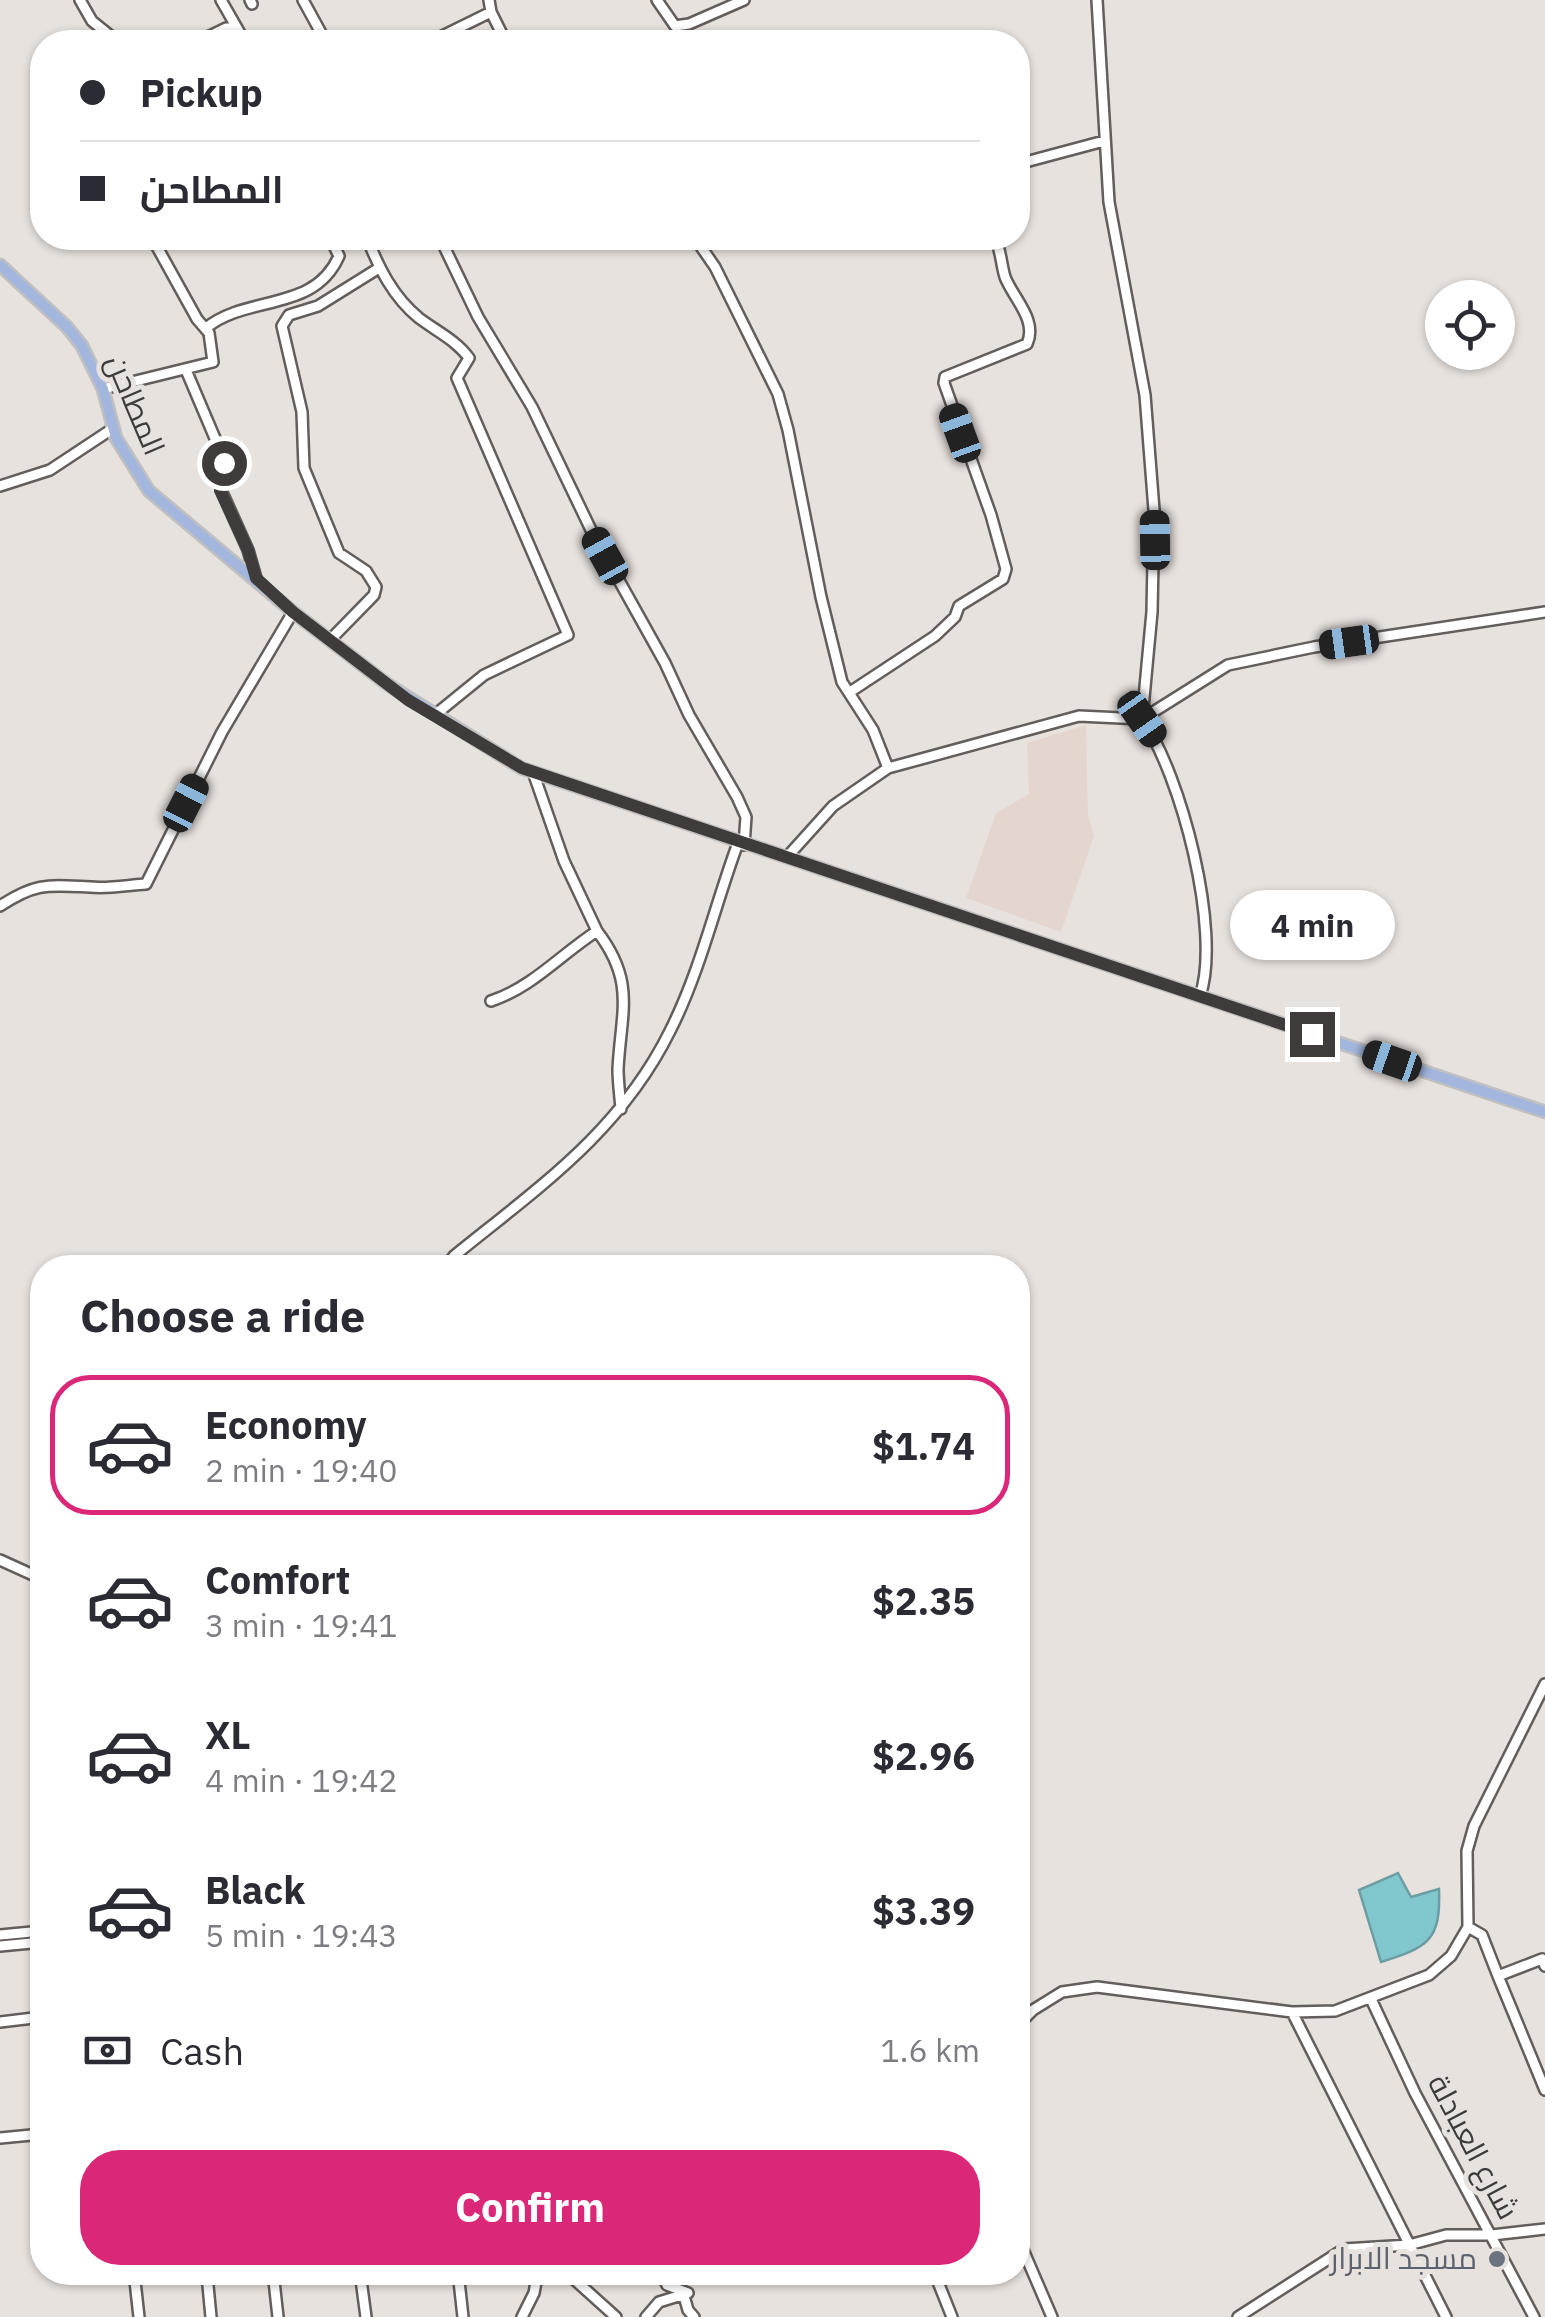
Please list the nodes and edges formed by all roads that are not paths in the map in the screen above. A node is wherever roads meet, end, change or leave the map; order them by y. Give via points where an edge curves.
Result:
1 (80, 0) edge
2 (220, 0) edge
3 (304, 0) edge
4 (489, 0) edge
5 (657, 0) edge
6 (744, 0) edge
7 (1097, 0) edge
8 (491, 12) junction
9 (237, 28) joint
10 (104, 30) edge
11 (222, 30) edge
12 (320, 30) edge
13 (454, 30) edge
14 (500, 30) edge
15 (1104, 141) junction
16 (1030, 161) edge
17 (159, 250) edge
18 (336, 250) edge
19 (372, 250) edge
20 (446, 250) edge
21 (704, 250) edge
22 (999, 250) edge
23 (0, 264) edge
24 (379, 268) junction
25 (206, 328) junction
26 (186, 370) junction
27 (103, 389) junction
28 (112, 429) junction
29 (0, 486) edge
30 (256, 578) junction
31 (293, 612) junction
32 (1545, 612) edge
33 (331, 639) junction
34 (850, 692) junction
35 (436, 714) junction
36 (1142, 719) junction
37 (888, 768) junction
38 (533, 772) junction
39 (741, 844) junction
40 (787, 857) junction
41 (0, 906) edge
42 (597, 931) junction
43 (1200, 996) junction
44 (492, 1001) dead end
45 (621, 1109) junction
46 (1545, 1112) edge
47 (455, 1255) edge
48 (0, 1560) edge
49 (30, 1574) edge
50 (1545, 1684) edge
51 (1468, 1926) junction
52 (30, 1933) edge
53 (0, 1935) edge
54 (30, 1943) edge
55 (0, 1946) edge
56 (1545, 1966) edge
57 (1498, 1976) junction
58 (1371, 1999) junction
59 (1292, 2012) junction
60 (1030, 2013) edge
61 (30, 2018) edge
62 (0, 2022) edge
63 (1545, 2090) edge
64 (30, 2135) edge
65 (0, 2138) edge
66 (1545, 2229) edge
67 (1492, 2235) junction
68 (1409, 2245) junction
69 (1030, 2266) edge
70 (135, 2285) edge
71 (208, 2285) edge
72 (274, 2285) edge
73 (362, 2285) edge
74 (460, 2285) edge
75 (536, 2285) edge
76 (580, 2285) edge
77 (667, 2285) edge
78 (939, 2285) edge
79 (684, 2296) junction
80 (523, 2315) edge
81 (511, 2316) edge
82 (139, 2317) edge
83 (211, 2317) edge
84 (278, 2317) edge
85 (366, 2317) edge
86 (464, 2317) edge
87 (616, 2317) edge
88 (646, 2317) edge
89 (694, 2317) edge
90 (952, 2317) edge
91 (1052, 2317) edge
92 (1238, 2317) edge
93 (1446, 2317) edge
94 (1534, 2317) edge

1 - 10 street
2 - 9 street
3 - 12 street
4 - 8 street
5 - 6 street via 674,26
7 - 15 street
8 - 13 street
8 - 14 street
9 - 11 street
15 - 16 street
15 - 36 street via 1153,494
17 - 25 street
18 - 25 street via 335,266 312,290 226,315
19 - 24 street
20 - 39 street via 738,797 746,818
21 - 34 street via 778,394 821,597
22 - 34 street via 1030,337 944,383 991,515 1003,579 959,606 935,636
23 - 27 main road, المطاحن via 74,335
24 - 33 street via 318,306 289,315 282,326 302,412 304,468 339,553 366,571 376,587
24 - 35 street via 402,304 467,354 469,362 456,378 568,635 484,676
25 - 26 street via 213,362
26 - 27 street
26 - 30 street via 228,470 220,490
27 - 28 main road, المطاحن
28 - 29 street via 50,470
28 - 30 main road, المطاحن via 150,491
30 - 31 main road, المطاحن
31 - 33 main road, المطاحن
31 - 41 street via 222,732 146,884 54,883 24,890
32 - 36 street via 1228,665
33 - 35 main road, المطاحن
34 - 37 street
35 - 38 main road, المطاحن
36 - 37 street via 1079,716
36 - 43 street via 1166,764 1200,879 1208,956
37 - 40 street via 833,806
38 - 39 main road, المطاحن
38 - 42 street
39 - 40 main road, المطاحن
39 - 45 street via 678,1014
40 - 43 main road, المطاحن
42 - 44 street via 528,985
42 - 45 street via 624,985
43 - 46 main road, المطاحن
45 - 47 street via 569,1164
48 - 49 street
50 - 51 street via 1474,1826
51 - 57 street via 1482,1935
51 - 58 street via 1451,1956 1428,1975
52 - 53 street
54 - 55 street
56 - 57 street via 1542,1959
57 - 63 street
58 - 59 street via 1336,2011
58 - 67 street, شارع العبادلة
59 - 60 street via 1097,1987 1062,1992
59 - 68 street
61 - 62 street
64 - 65 street
66 - 67 street
67 - 68 street via 1446,2235
67 - 94 street, شارع العبادلة
68 - 92 street via 1344,2249
68 - 93 street
69 - 91 street
70 - 82 street
71 - 83 street
72 - 84 street
73 - 85 street
74 - 86 street
75 - 80 street
76 - 87 street
77 - 79 street
78 - 90 street
79 - 88 street via 659,2302
79 - 89 street
80 - 81 street

